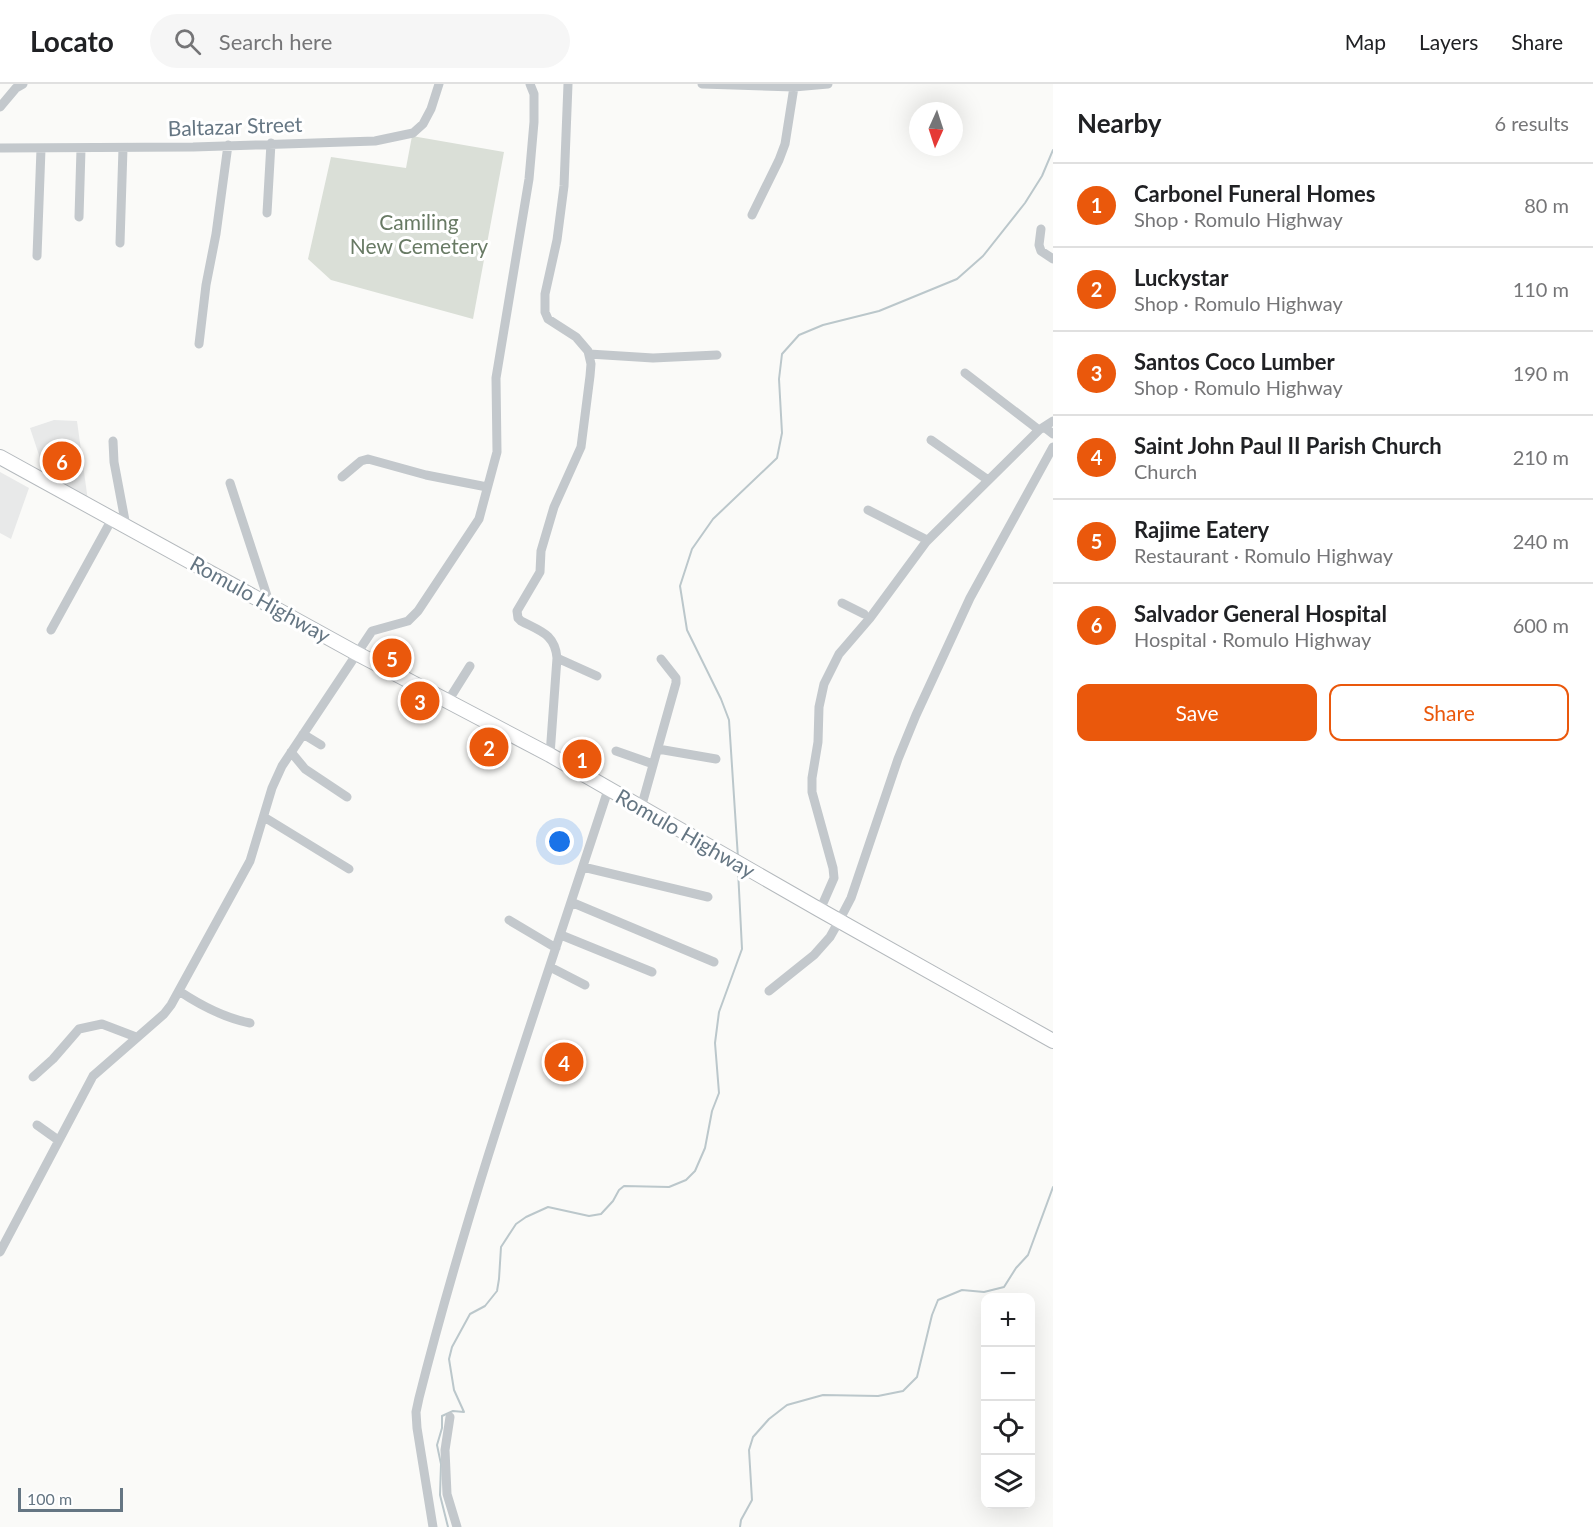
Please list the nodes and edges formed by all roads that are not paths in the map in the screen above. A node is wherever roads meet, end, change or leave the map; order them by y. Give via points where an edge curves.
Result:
1 (22, 84) edge
2 (439, 84) edge
3 (530, 84) edge
4 (568, 84) edge
5 (702, 84) edge
6 (828, 84) edge
7 (794, 87) junction
8 (0, 107) edge
9 (271, 143) junction
10 (228, 145) junction
11 (0, 148) edge
12 (81, 148) junction
13 (123, 148) junction
14 (41, 149) junction
15 (267, 213) dead end
16 (752, 215) dead end
17 (78, 217) dead end
18 (1041, 229) dead end
19 (120, 243) dead end
20 (37, 256) dead end
21 (1053, 259) edge
22 (199, 344) dead end
23 (589, 354) junction
24 (717, 355) dead end
25 (965, 373) dead end
26 (1053, 421) edge
27 (1041, 428) junction
28 (1053, 434) edge
29 (931, 440) dead end
30 (113, 441) dead end
31 (1053, 447) edge
32 (0, 457) edge
33 (342, 477) dead end
34 (988, 480) junction
35 (230, 483) dead end
36 (488, 487) junction
37 (868, 510) dead end
38 (112, 519) junction
39 (126, 526) junction
40 (927, 540) junction
41 (842, 603) dead end
42 (270, 605) junction
43 (867, 617) junction
44 (51, 630) dead end
45 (356, 653) junction
46 (557, 658) junction
47 (661, 658) dead end
48 (470, 666) dead end
49 (597, 676) dead end
50 (448, 701) junction
51 (303, 734) junction
52 (321, 745) dead end
53 (658, 748) junction
54 (616, 751) dead end
55 (291, 752) junction
56 (550, 755) junction
57 (716, 759) dead end
58 (653, 764) junction
59 (609, 790) junction
60 (347, 797) dead end
61 (641, 808) junction
62 (264, 817) junction
63 (583, 867) junction
64 (349, 869) dead end
65 (708, 897) dead end
66 (571, 902) junction
67 (820, 910) junction
68 (509, 920) dead end
69 (839, 921) junction
70 (561, 935) junction
71 (556, 948) junction
72 (714, 962) dead end
73 (550, 967) junction
74 (652, 972) dead end
75 (585, 985) dead end
76 (179, 991) junction
77 (769, 991) dead end
78 (250, 1023) dead end
79 (136, 1037) junction
80 (1053, 1041) edge
81 (33, 1077) dead end
82 (38, 1125) dead end
83 (58, 1140) junction
84 (0, 1252) edge
85 (450, 1417) dead end
86 (433, 1527) edge
87 (457, 1527) edge

1 - 8 street
2 - 9 street, Baltazar Street via 431,110 413,133 375,141
3 - 36 street via 534,122 529,179 496,378 497,452
4 - 23 street via 564,186 545,312 548,319 576,337
5 - 7 street
6 - 7 street
7 - 16 street via 779,160
9 - 10 street, Baltazar Street
9 - 15 street
10 - 13 street, Baltazar Street
10 - 22 street
11 - 14 street, Baltazar Street
12 - 13 street, Baltazar Street
12 - 14 street, Baltazar Street
12 - 17 street
13 - 19 street
14 - 20 street
18 - 21 street via 1041,251
23 - 24 street via 653,358
23 - 46 street via 581,447 554,507 541,551 540,572 517,611 521,621 549,636
25 - 27 street
26 - 27 street
27 - 28 street
27 - 34 street
29 - 34 street
30 - 39 street
31 - 69 street via 970,598 916,715 852,898
32 - 38 highway, Romulo Highway
33 - 36 street via 368,459
34 - 40 street
35 - 42 street
36 - 45 street via 474,530 418,611 408,621 372,631
37 - 40 street
38 - 39 highway, Romulo Highway
38 - 44 street
39 - 42 highway, Romulo Highway
40 - 43 street
41 - 43 street
42 - 45 highway, Romulo Highway
43 - 67 street via 839,654 824,684 819,707 812,792 834,878
45 - 50 highway, Romulo Highway
45 - 51 street
46 - 49 street
46 - 56 street
47 - 53 street via 676,683
48 - 50 street
50 - 56 highway, Romulo Highway
51 - 52 street
51 - 55 street
53 - 57 street
53 - 58 street
54 - 58 street
55 - 60 street via 305,769
55 - 62 street via 275,779
56 - 59 highway, Romulo Highway
58 - 61 street
59 - 61 highway, Romulo Highway
59 - 63 street
61 - 67 highway, Romulo Highway
62 - 64 street
62 - 76 street via 250,861
63 - 65 street
63 - 66 street
66 - 70 street
66 - 72 street
67 - 69 highway, Romulo Highway
68 - 71 street
69 - 77 street via 814,955
69 - 80 highway, Romulo Highway
70 - 71 street
70 - 74 street
71 - 73 street
73 - 75 street
73 - 86 street via 492,1140 418,1398 417,1428
76 - 78 street via 235,1020
76 - 79 street via 167,1010
79 - 81 street via 102,1024 79,1029
79 - 83 street via 93,1076
82 - 83 street
83 - 84 street
85 - 87 street via 445,1450 447,1494

